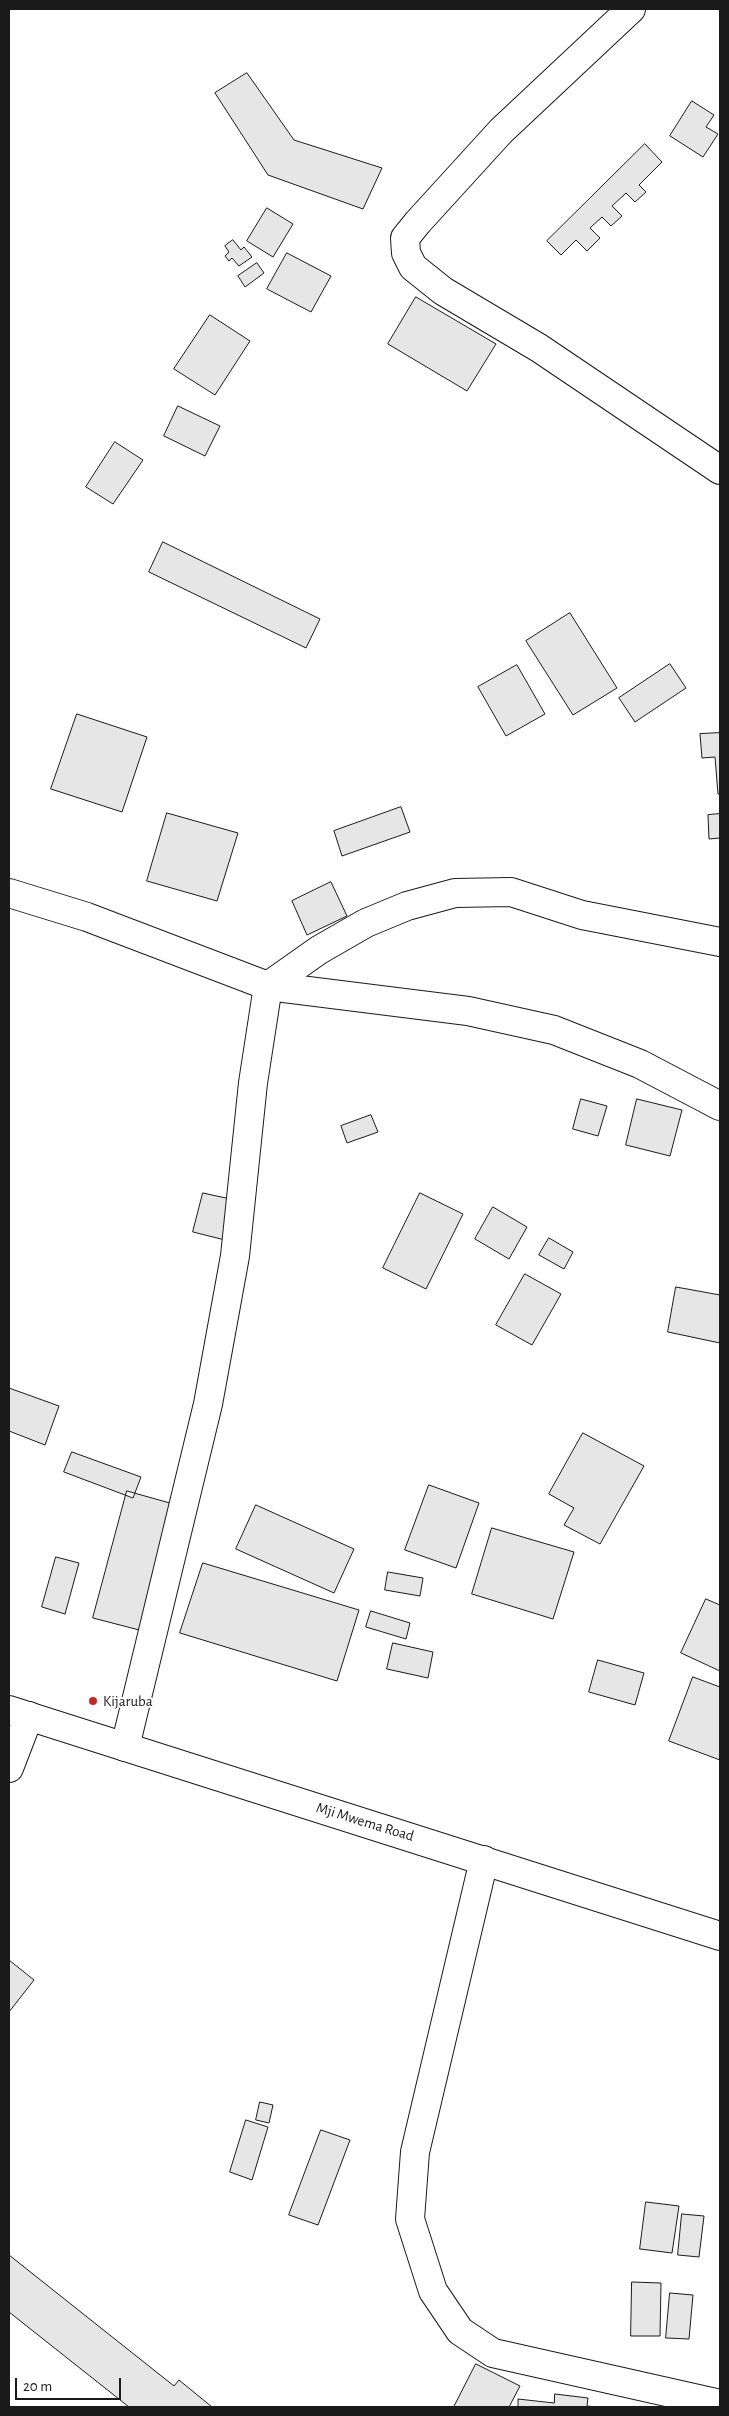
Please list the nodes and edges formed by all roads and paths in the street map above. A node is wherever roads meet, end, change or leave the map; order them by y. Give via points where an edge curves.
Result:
1 (631, 9) edge
2 (720, 470) edge
3 (9, 893) edge
4 (720, 942) edge
5 (268, 986) junction
6 (720, 1106) edge
7 (19, 1713) edge
8 (125, 1747) junction
9 (9, 1768) edge
10 (484, 1860) junction
11 (720, 1936) edge
12 (720, 2404) edge

1 - 2 street via 494,138 413,227 405,238 406,253 413,267 444,291 539,348
3 - 5 street via 87,916
4 - 5 street via 582,916 511,892 456,893 407,906 366,923 319,950
5 - 6 street via 468,1012 554,1030 640,1064
5 - 8 street via 253,1083 235,1256 208,1404
7 - 8 street, Mji Mwema Road
7 - 9 street
8 - 10 street, Mji Mwema Road
10 - 11 street, Mji Mwema Road
10 - 12 street via 416,2152 410,2219 433,2291 460,2331 493,2353

